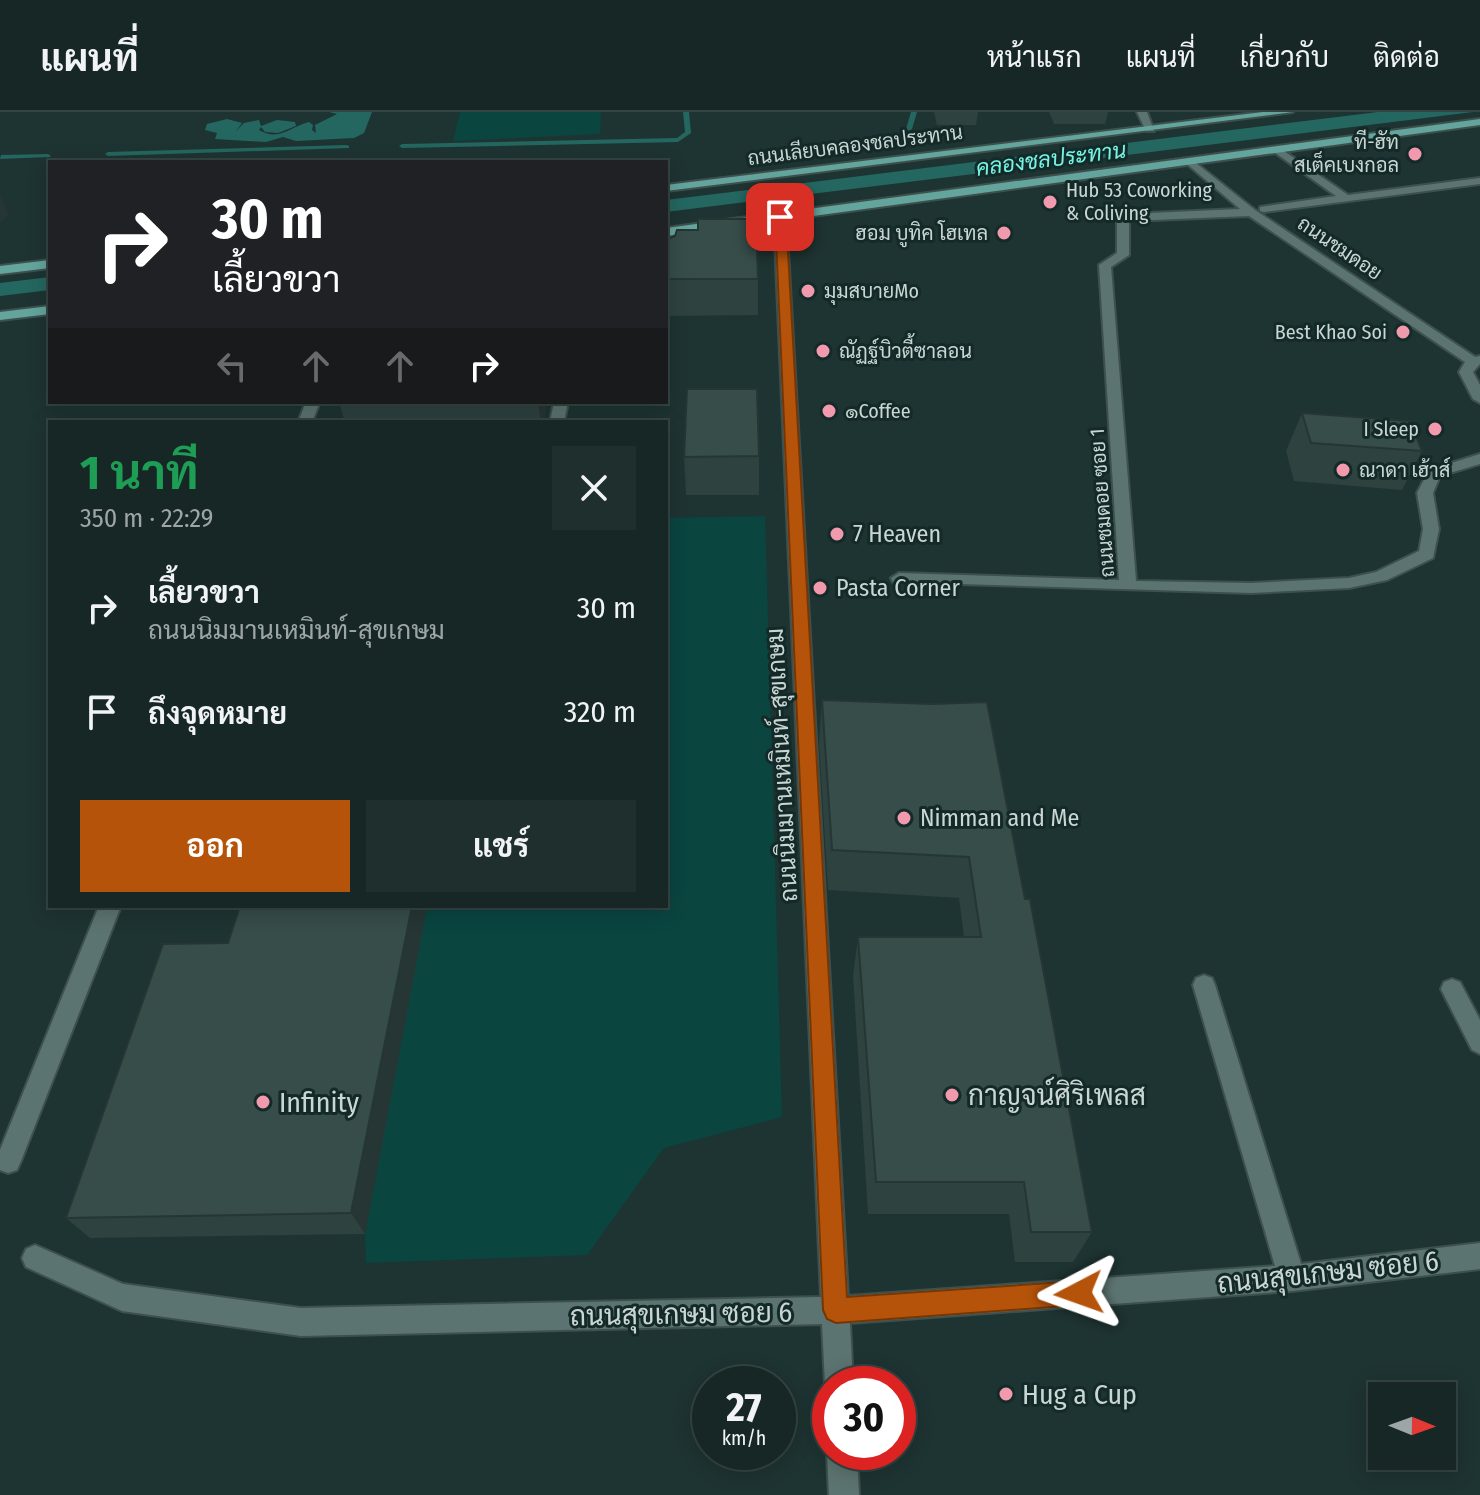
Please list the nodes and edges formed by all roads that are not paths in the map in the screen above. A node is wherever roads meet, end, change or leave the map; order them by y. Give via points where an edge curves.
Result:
1 (1142, 112) edge
2 (1288, 112) edge
3 (1480, 122) edge
4 (1150, 129) junction
5 (1278, 150) junction
6 (1191, 162) junction
7 (1480, 181) edge
8 (668, 188) edge
9 (1344, 197) junction
10 (1257, 210) junction
11 (780, 217) junction
12 (668, 236) edge
13 (48, 264) edge
14 (0, 270) edge
15 (48, 310) edge
16 (0, 316) edge
17 (1476, 361) edge
18 (1480, 399) edge
19 (1480, 459) edge
20 (899, 578) dead end
21 (1128, 586) junction
22 (109, 908) edge
23 (1204, 985) dead end
24 (1452, 989) dead end
25 (1480, 1043) edge
26 (8, 1161) dead end
27 (1480, 1256) edge
28 (35, 1258) dead end
29 (1292, 1278) junction
30 (836, 1310) junction
31 (838, 1366) edge
32 (843, 1470) edge
33 (844, 1495) edge

1 - 4 street
2 - 4 main road, ถนนเลียบคลองชลประทาน
3 - 5 main road
4 - 8 main road, ถนนเลียบคลองชลประทาน
5 - 6 main road
5 - 9 street
6 - 10 street, ถนนชมดอย
6 - 11 main road
7 - 9 street
9 - 10 street
10 - 17 street, ถนนชมดอย
10 - 21 street, ถนนชมดอย ซอย 1 via 1130,216 1123,219 1123,255 1105,265
11 - 12 main road
11 - 30 street, ถนนนิมมานเหมินท์-สุขเกษม
13 - 14 main road
15 - 16 main road
17 - 18 street via 1466,372
19 - 21 street, ถนนชมดอย ซอย 1 via 1434,473 1425,493 1431,529 1427,554 1381,576 1349,583 1251,588
20 - 21 street
22 - 26 street
23 - 29 street
24 - 25 street
27 - 29 street, ถนนสุขเกษม ซอย 6
28 - 30 street, ถนนสุขเกษม ซอย 6 via 122,1297 301,1322
29 - 30 street, ถนนสุขเกษม ซอย 6
30 - 31 street, ถนนนิมมานเหมินท์-สุขเกษม
32 - 33 street

